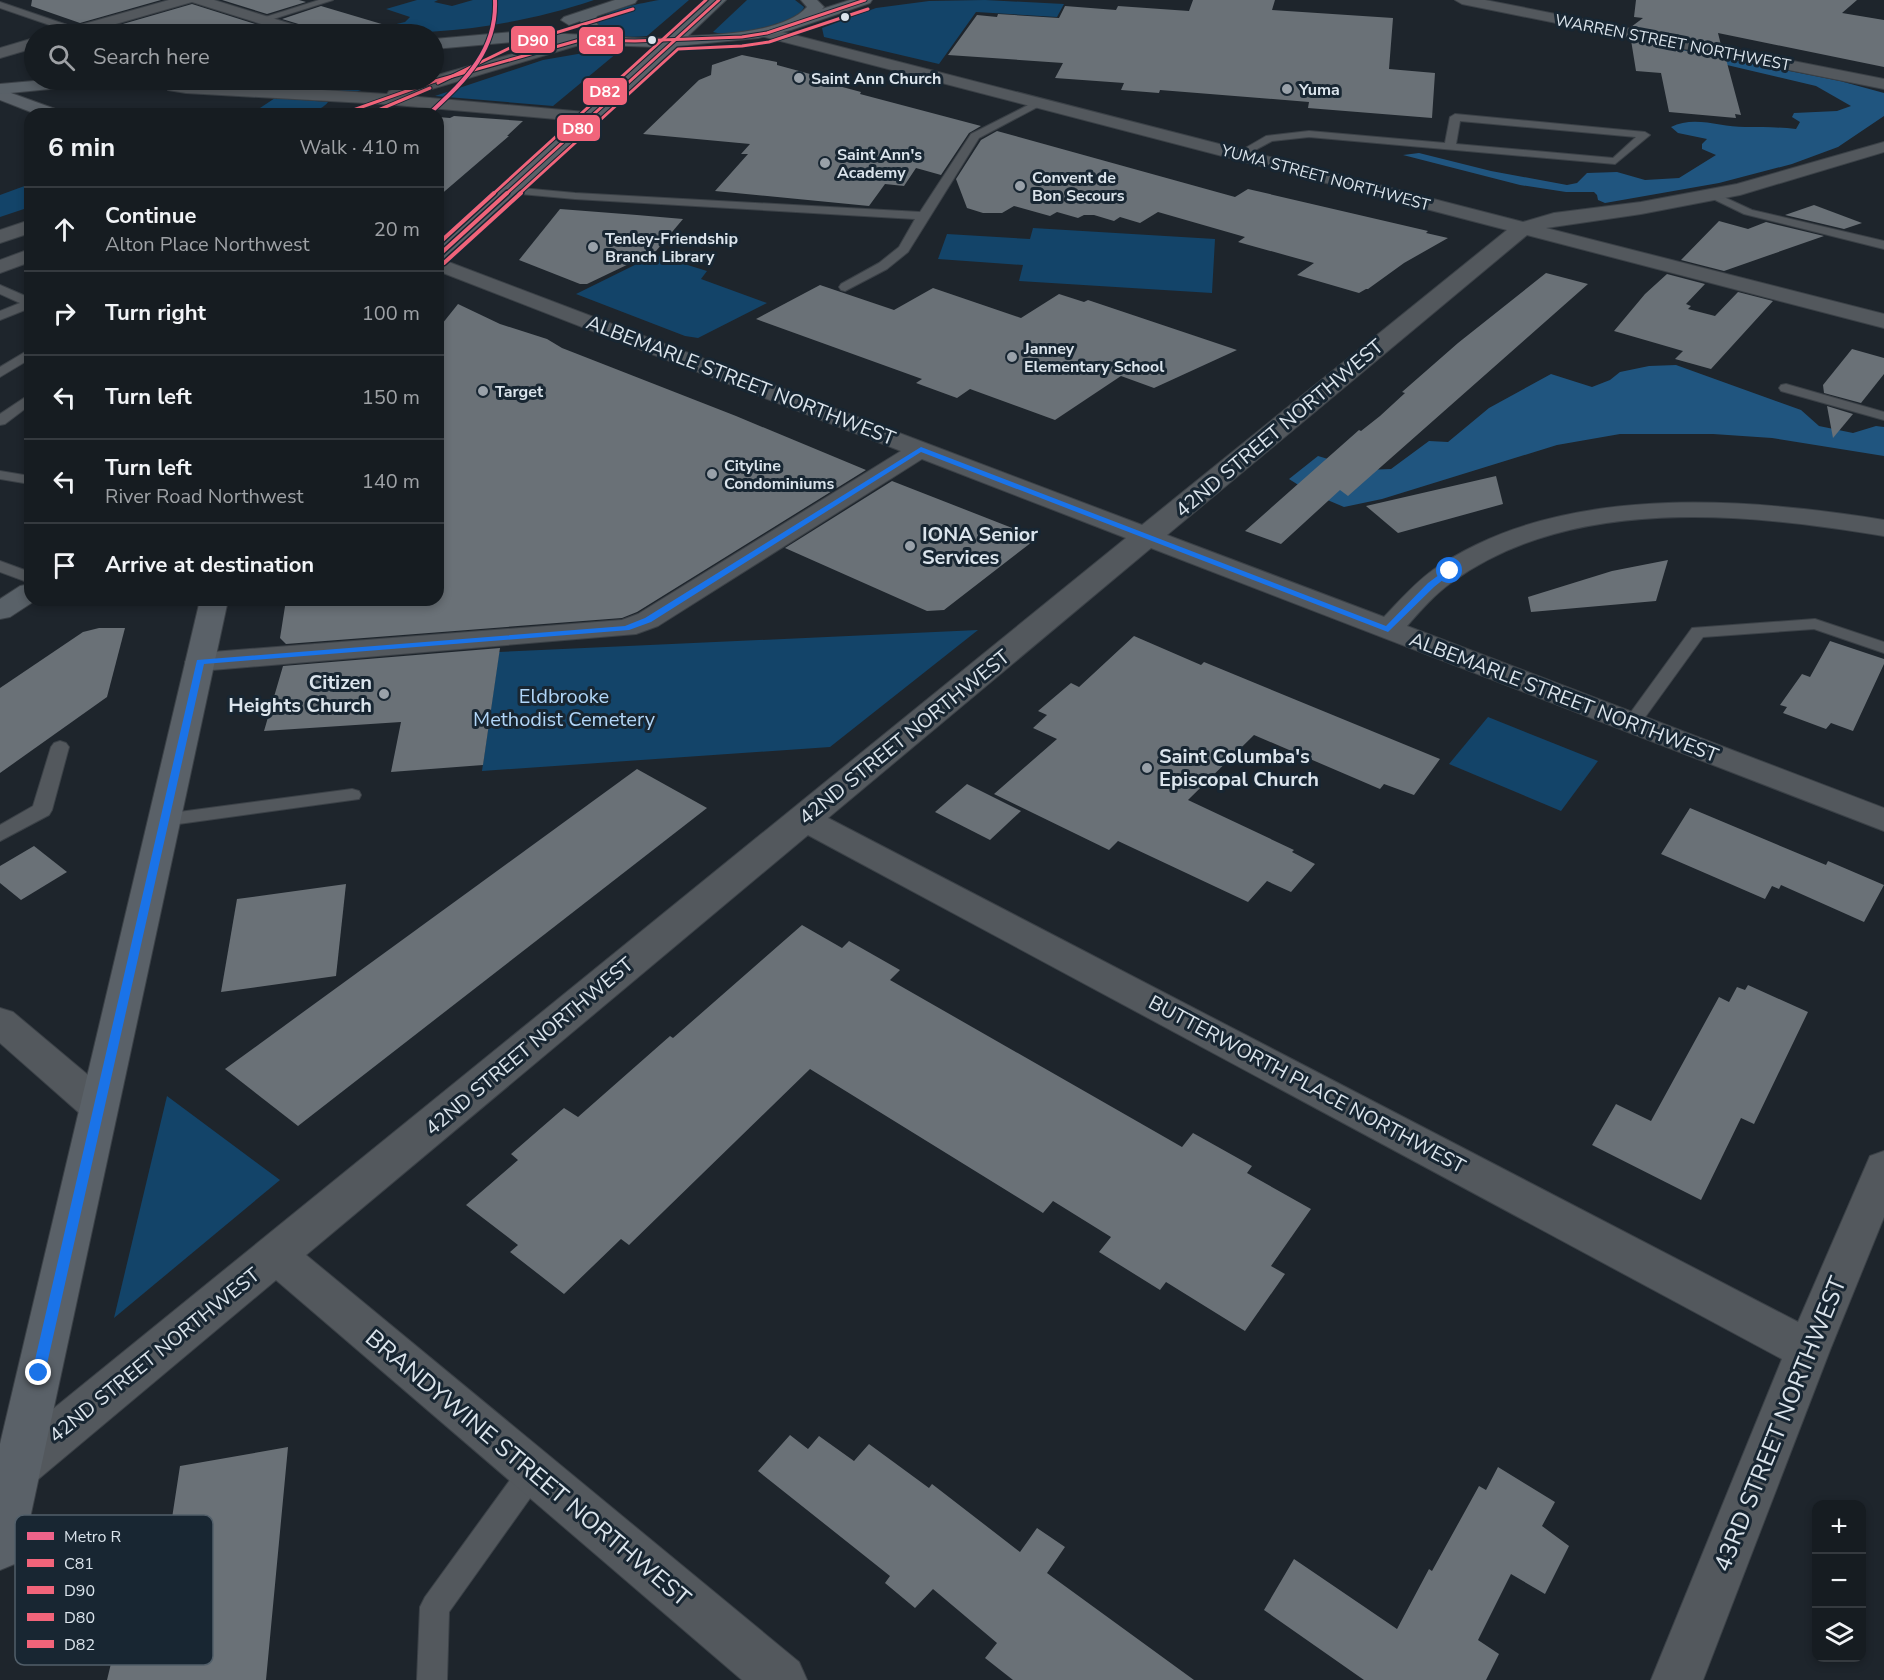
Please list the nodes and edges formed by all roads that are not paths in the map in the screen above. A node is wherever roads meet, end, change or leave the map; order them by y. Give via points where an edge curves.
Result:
1 (186, 0) edge
2 (198, 0) edge
3 (329, 0) edge
4 (630, 0) edge
5 (718, 0) edge
6 (808, 0) edge
7 (865, 0) edge
8 (1462, 0) edge
9 (0, 5) edge
10 (591, 13) junction
11 (261, 20) junction
12 (802, 21) junction
13 (48, 24) edge
14 (102, 24) edge
15 (274, 24) edge
16 (767, 33) junction
17 (513, 37) junction
18 (580, 40) junction
19 (674, 40) junction
20 (621, 41) junction
21 (444, 43) edge
22 (24, 46) edge
23 (0, 53) edge
24 (444, 70) edge
25 (444, 79) edge
26 (1884, 84) edge
27 (24, 87) edge
28 (0, 89) edge
29 (222, 90) edge
30 (407, 90) edge
31 (409, 90) edge
32 (403, 92) junction
33 (0, 94) edge
34 (384, 99) junction
35 (1040, 103) junction
36 (36, 108) edge
37 (359, 108) edge
38 (590, 117) junction
39 (1883, 144) edge
40 (1450, 145) junction
41 (1240, 154) junction
42 (510, 190) junction
43 (1713, 195) junction
44 (923, 216) junction
45 (24, 228) edge
46 (1524, 228) junction
47 (0, 237) edge
48 (1884, 245) edge
49 (444, 250) edge
50 (24, 257) edge
51 (444, 266) edge
52 (0, 267) edge
53 (845, 287) dead end
54 (0, 289) edge
55 (24, 301) edge
56 (24, 306) edge
57 (0, 316) edge
58 (1884, 321) edge
59 (24, 356) edge
60 (0, 373) edge
61 (1786, 388) dead end
62 (24, 403) edge
63 (1884, 416) edge
64 (0, 421) edge
65 (921, 449) junction
66 (0, 475) edge
67 (24, 479) edge
68 (1884, 528) edge
69 (1147, 537) junction
70 (0, 566) edge
71 (24, 576) edge
72 (24, 596) edge
73 (213, 606) edge
74 (0, 611) edge
75 (1388, 630) junction
76 (1884, 648) edge
77 (200, 662) junction
78 (1632, 723) junction
79 (60, 747) dead end
80 (352, 795) dead end
81 (805, 819) junction
82 (165, 820) junction
83 (1884, 820) edge
84 (0, 834) edge
85 (0, 1022) edge
86 (99, 1107) junction
87 (1884, 1168) edge
88 (276, 1255) junction
89 (1808, 1350) junction
90 (532, 1471) junction
91 (9, 1474) edge
92 (0, 1546) edge
93 (432, 1680) edge
94 (780, 1680) edge
95 (1677, 1680) edge

1 - 14 street
2 - 11 street
3 - 11 lane
4 - 10 main road
5 - 19 main road
6 - 12 main road via 816,7
7 - 12 main road
8 - 26 street, WARREN STREET NORTHWEST
9 - 13 lane
10 - 17 main road
10 - 20 main road via 588,26
11 - 15 street
12 - 16 main road
16 - 19 main road
16 - 35 street, YUMA STREET NORTHWEST
17 - 18 main road
17 - 21 main road
17 - 24 street
18 - 20 main road
18 - 25 street
19 - 20 main road
19 - 38 main road
22 - 23 street
27 - 28 main road
29 - 34 street
30 - 32 street
31 - 32 street
32 - 34 street
33 - 36 main road
34 - 37 street
34 - 38 street
35 - 41 street, YUMA STREET NORTHWEST
35 - 44 lane via 975,136
38 - 42 main road
39 - 43 street, 42ND STREET NORTHWEST via 1777,179
40 - 40 lane via 1615,161 1645,135 1455,117
40 - 41 lane via 1309,134 1270,138
41 - 46 street, YUMA STREET NORTHWEST
42 - 44 lane
42 - 49 main road
43 - 46 street, 42ND STREET NORTHWEST via 1570,216
43 - 48 lane via 1748,212
44 - 53 lane via 904,249
45 - 47 street
46 - 58 street, YUMA STREET NORTHWEST
46 - 69 street, 42ND STREET NORTHWEST
50 - 52 street
51 - 65 street, ALBEMARLE STREET NORTHWEST
54 - 55 lane
56 - 57 lane
59 - 60 lane
61 - 63 lane
62 - 64 lane
65 - 69 street, ALBEMARLE STREET NORTHWEST
65 - 77 street via 648,620 626,628
66 - 67 lane
68 - 75 street via 1806,516 1728,511 1641,513 1580,522 1516,539 1462,564 1431,585
69 - 75 street, ALBEMARLE STREET NORTHWEST
69 - 81 street, 42ND STREET NORTHWEST
70 - 71 lane
72 - 74 main road
73 - 77 main road
75 - 78 street, ALBEMARLE STREET NORTHWEST
76 - 78 lane via 1815,624 1698,632
77 - 82 main road
78 - 83 street, ALBEMARLE STREET NORTHWEST
79 - 84 lane via 42,810
80 - 82 lane
81 - 88 street, 42ND STREET NORTHWEST
81 - 89 street, BUTTERWORTH PLACE NORTHWEST
82 - 86 main road
85 - 86 street
86 - 91 main road
87 - 89 street, 43RD STREET NORTHWEST
88 - 90 street, BRANDYWINE STREET NORTHWEST
88 - 91 street, 42ND STREET NORTHWEST
89 - 95 street, 43RD STREET NORTHWEST
90 - 93 lane via 435,1607
90 - 94 street, BRANDYWINE STREET NORTHWEST
91 - 92 main road

